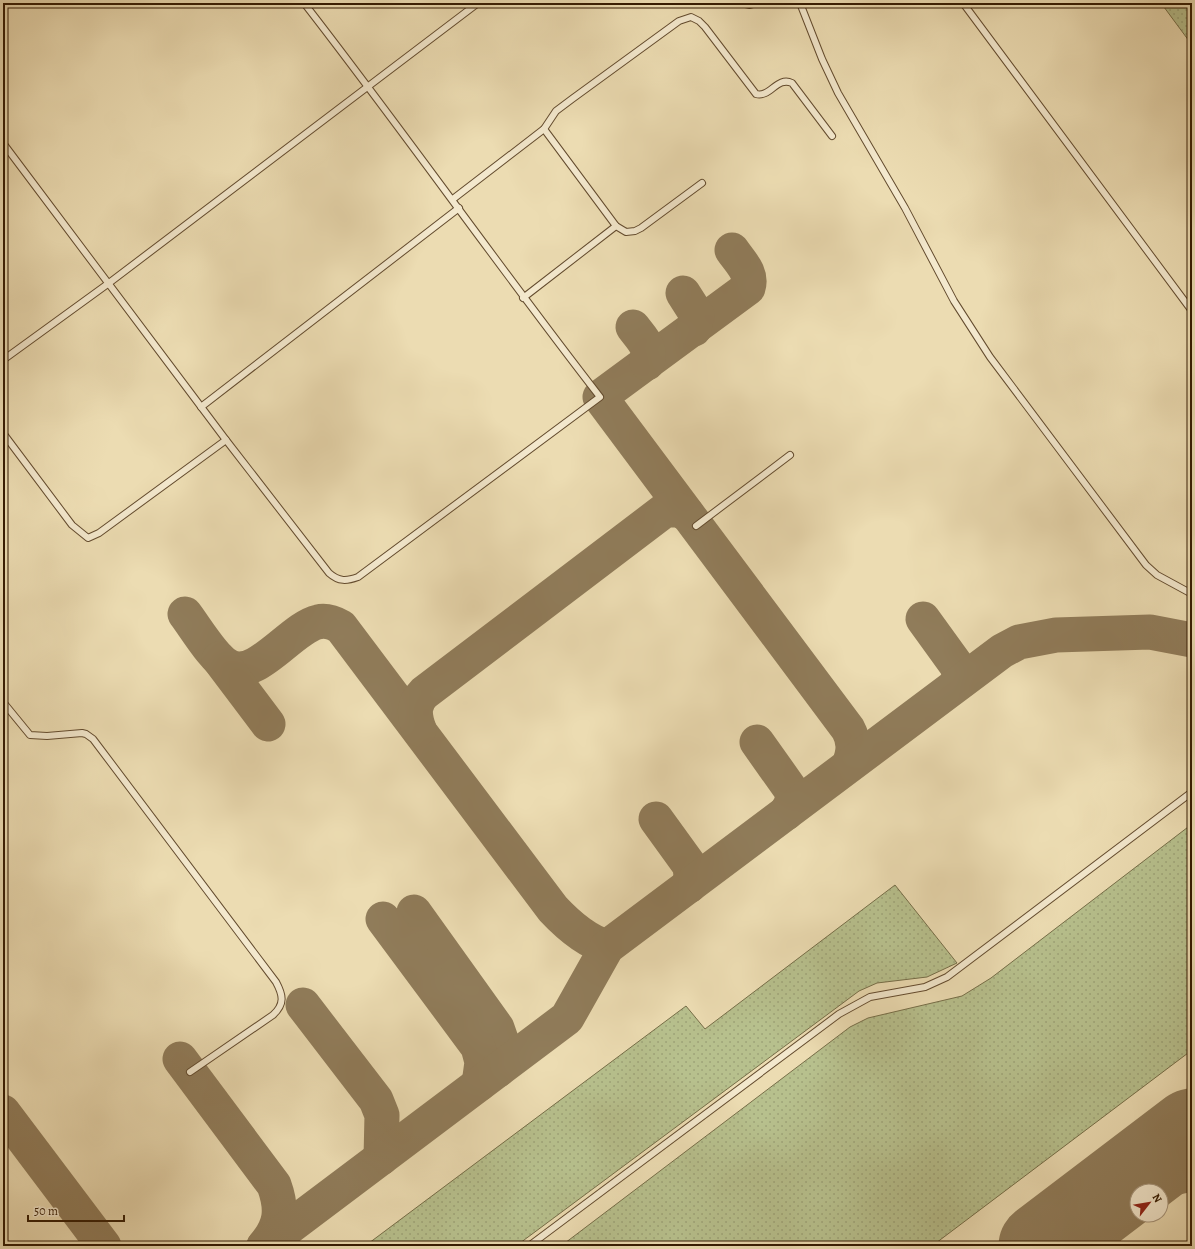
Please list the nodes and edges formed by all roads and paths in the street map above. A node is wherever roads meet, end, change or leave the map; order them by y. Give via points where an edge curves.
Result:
1 (304, 3) edge
2 (478, 3) edge
3 (741, 3) edge
4 (757, 3) edge
5 (800, 3) edge
6 (963, 3) edge
7 (369, 86) junction
8 (544, 129) junction
9 (832, 136) dead end
10 (3, 143) edge
11 (702, 183) dead end
12 (453, 199) junction
13 (460, 208) junction
14 (616, 226) junction
15 (109, 282) junction
16 (523, 298) junction
17 (1192, 311) edge
18 (3, 360) edge
19 (201, 407) junction
20 (3, 433) edge
21 (226, 440) junction
22 (790, 455) dead end
23 (696, 526) dead end
24 (1192, 594) edge
25 (3, 702) edge
26 (1192, 792) edge
27 (190, 1072) dead end
28 (529, 1246) edge

1 - 7 lane
2 - 7 lane
3 - 4 lane
5 - 24 lane via 838,93 905,208 954,301 990,357 1146,565 1157,575
6 - 17 lane
7 - 12 lane
7 - 15 lane
8 - 9 lane via 556,111 679,21 691,17 705,27 756,94 764,94 781,82 792,83
8 - 12 lane
8 - 14 lane
10 - 15 lane
11 - 14 lane via 635,231 626,232
12 - 13 lane
13 - 16 lane
13 - 19 lane
14 - 16 lane
15 - 18 lane
15 - 19 lane
16 - 21 lane via 600,397 358,577 343,580 335,578 330,573
19 - 21 lane
20 - 21 lane via 72,525 88,538 99,533
22 - 23 lane
25 - 27 lane via 30,734 47,736 82,733 93,739 282,993 280,1009
26 - 28 lane via 947,977 925,987 870,997 839,1014

